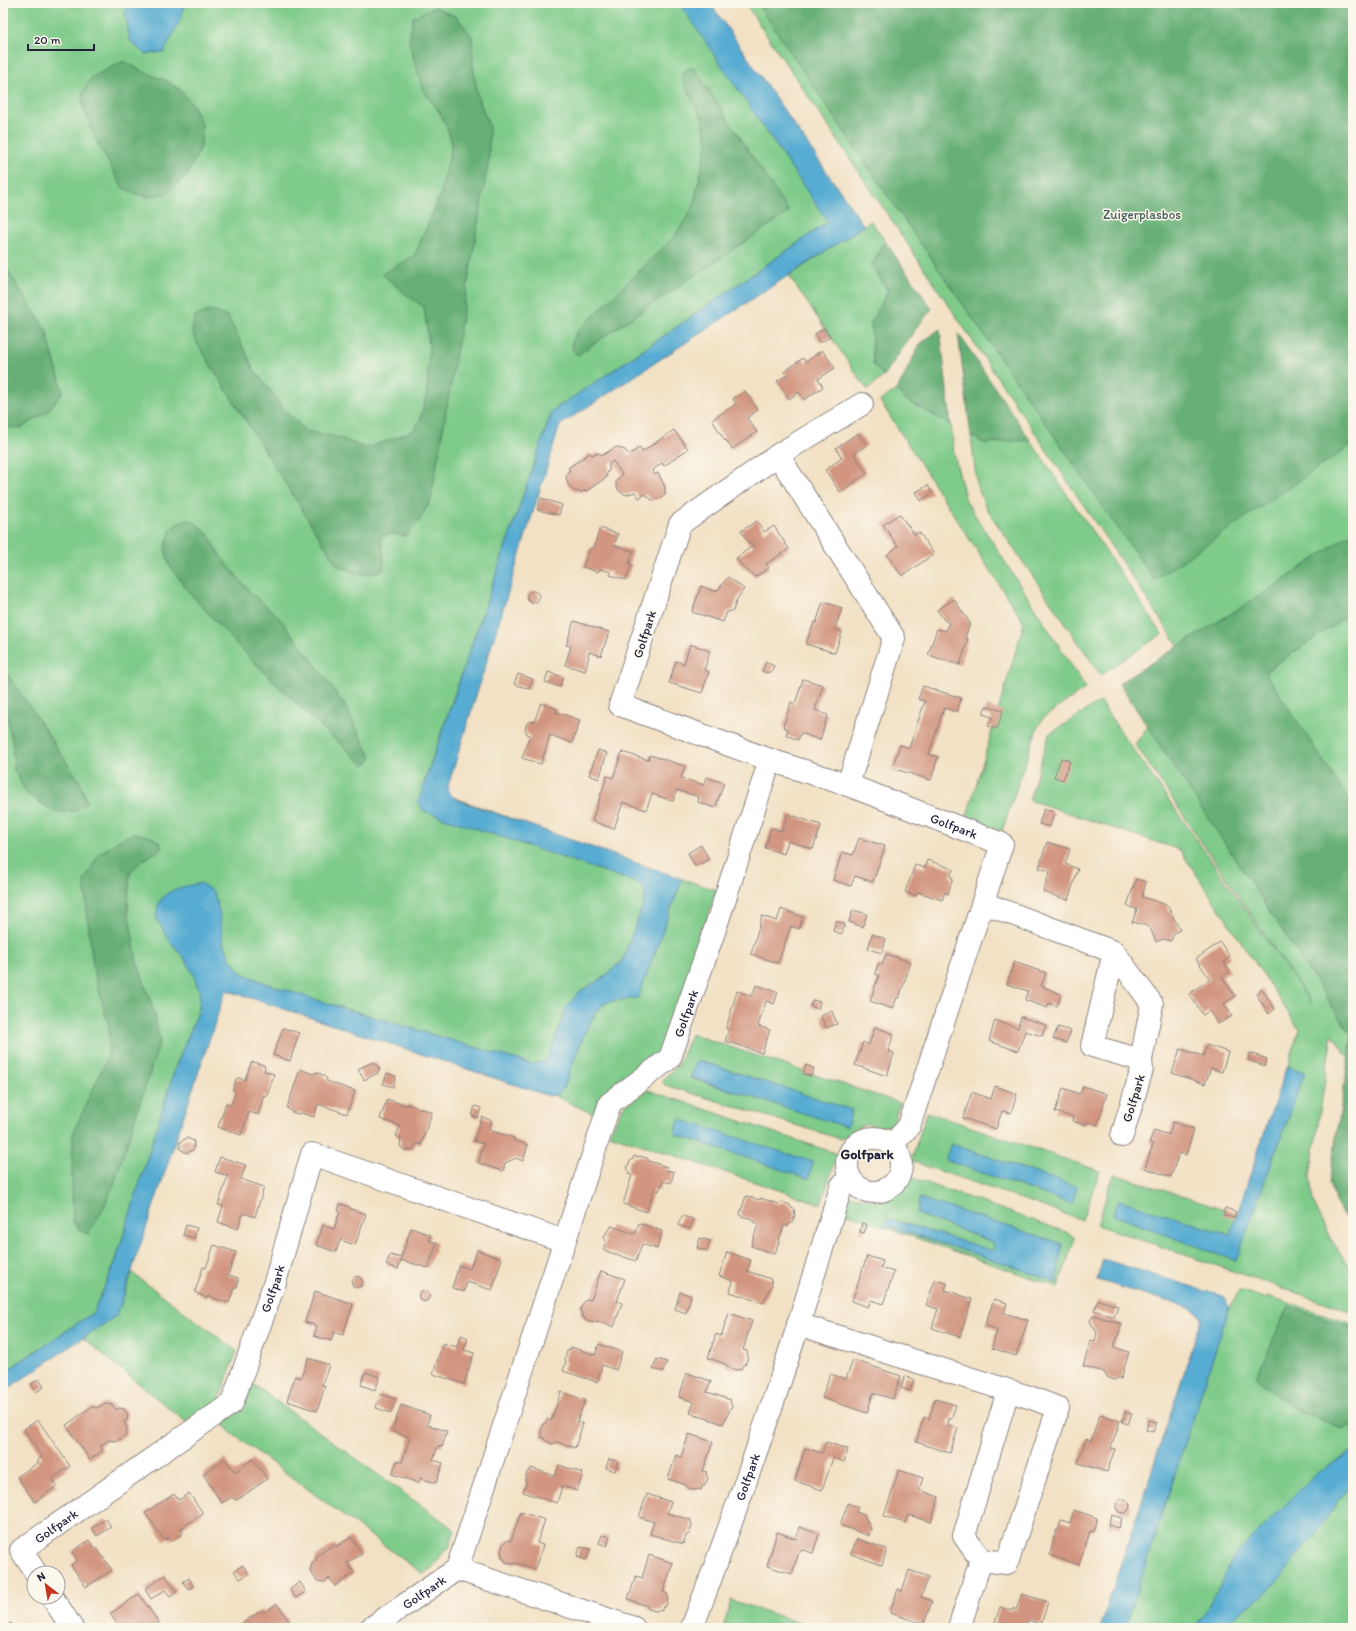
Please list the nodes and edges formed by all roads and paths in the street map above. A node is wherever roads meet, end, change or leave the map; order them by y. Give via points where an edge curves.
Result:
1 (862, 404) dead end
2 (778, 455) junction
3 (770, 760) junction
4 (848, 786) junction
5 (984, 904) junction
6 (1114, 952) junction
7 (1141, 1060) junction
8 (1122, 1136) dead end
9 (892, 1145) junction
10 (851, 1180) junction
11 (564, 1241) junction
12 (798, 1324) junction
13 (1008, 1391) junction
14 (981, 1560) junction
15 (31, 1565) edge
16 (457, 1569) junction
17 (57, 1605) edge
18 (72, 1628) edge
19 (371, 1628) edge
20 (634, 1628) edge
21 (692, 1628) edge
22 (959, 1628) edge

1 - 2 street, Golfpark
2 - 3 street, Golfpark via 680,524 620,705
2 - 4 street via 894,638
3 - 4 street, Golfpark
3 - 11 street, Golfpark via 670,1058 610,1103
4 - 5 street, Golfpark via 1002,844
5 - 6 street
5 - 9 street, Golfpark via 909,1126
6 - 7 street, Golfpark via 1152,1004
6 - 7 street, Golfpark via 1092,1046
7 - 8 street, Golfpark via 1142,1069
9 - 10 street via 876,1138 859,1142 848,1156 847,1169
9 - 10 street via 901,1162 900,1172 892,1186 878,1192 863,1190
10 - 12 street, Golfpark via 842,1185
11 - 15 street, Golfpark via 312,1154 275,1282 232,1403 21,1550
11 - 16 street, Golfpark
12 - 13 street
12 - 21 street, Golfpark via 724,1544
13 - 14 street via 964,1536
13 - 14 street via 1058,1408 1007,1563
14 - 22 street
16 - 19 street, Golfpark
16 - 20 street, Golfpark
17 - 18 street

